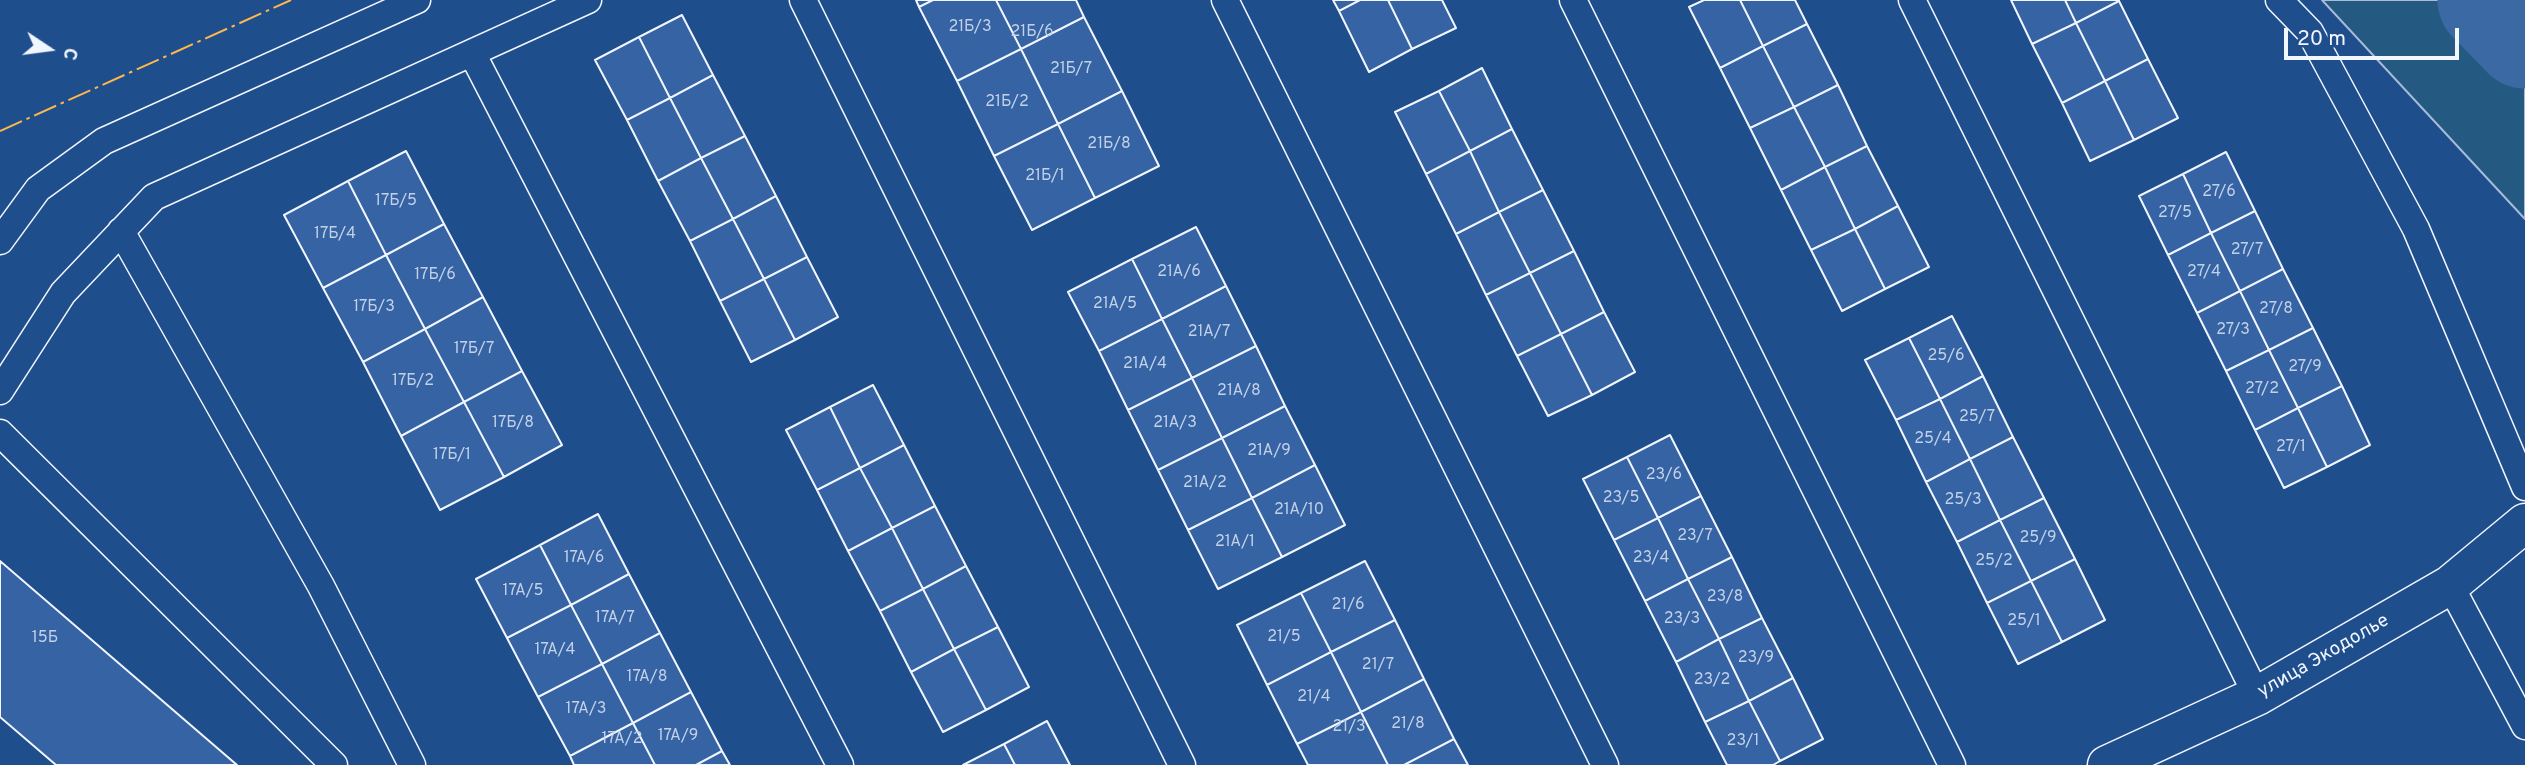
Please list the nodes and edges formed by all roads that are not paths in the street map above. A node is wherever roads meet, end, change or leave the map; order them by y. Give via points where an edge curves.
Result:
1 (417, 0) edge
2 (587, 0) edge
3 (803, 0) edge
4 (1225, 0) edge
5 (1573, 0) edge
6 (1912, 0) edge
7 (2279, 0) edge
8 (472, 53) junction
9 (121, 232) junction
10 (0, 241) edge
11 (0, 391) edge
12 (0, 433) edge
13 (2525, 487) edge
14 (2525, 523) edge
15 (2450, 585) junction
16 (2258, 696) junction
17 (2525, 726) edge
18 (334, 765) edge
19 (412, 765) edge
20 (840, 765) edge
21 (1182, 765) edge
22 (1605, 765) edge
23 (1952, 765) edge
24 (2107, 765) edge

1 - 10 lane via 104,141 38,189
2 - 8 lane
3 - 21 lane
4 - 22 lane
5 - 23 lane
6 - 16 lane
7 - 13 lane via 2310,33 2416,229
8 - 9 lane via 154,197
8 - 20 lane
9 - 11 lane via 63,293
9 - 19 lane via 321,586
12 - 18 lane
14 - 15 street, улица Экодолье
15 - 16 street, улица Экодолье
15 - 17 lane
16 - 24 street, улица Экодолье

